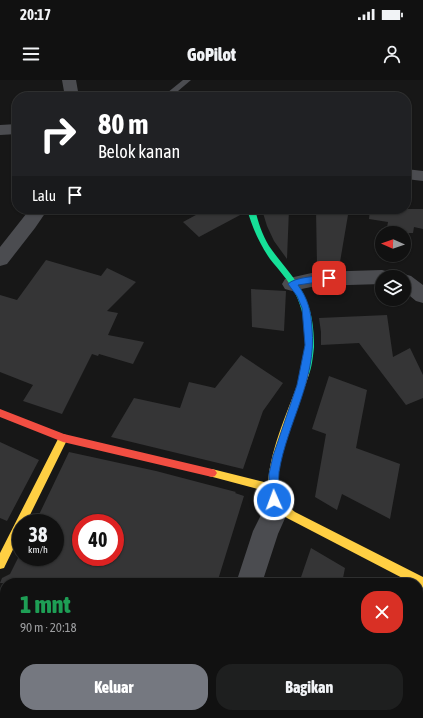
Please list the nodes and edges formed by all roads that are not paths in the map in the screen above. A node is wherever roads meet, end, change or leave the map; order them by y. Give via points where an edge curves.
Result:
1 (69, 80) edge
2 (187, 80) edge
3 (71, 92) edge
4 (172, 92) edge
5 (12, 129) edge
6 (0, 130) edge
7 (411, 175) edge
8 (423, 176) edge
9 (36, 214) edge
10 (252, 214) edge
11 (0, 259) edge
12 (375, 277) edge
13 (292, 284) junction
14 (411, 287) edge
15 (423, 296) edge
16 (0, 413) edge
17 (63, 438) junction
18 (276, 498) junction
19 (0, 564) edge
20 (250, 578) edge
21 (413, 578) edge

1 - 3 street
2 - 4 lane
5 - 6 street
7 - 8 street
9 - 11 street
10 - 13 street via 256,231 264,247
12 - 13 street via 316,279
13 - 18 street via 306,308 310,345 302,385 274,474
14 - 15 street
16 - 17 street
17 - 18 street via 156,459
17 - 19 street
18 - 20 street
18 - 21 street via 291,515

